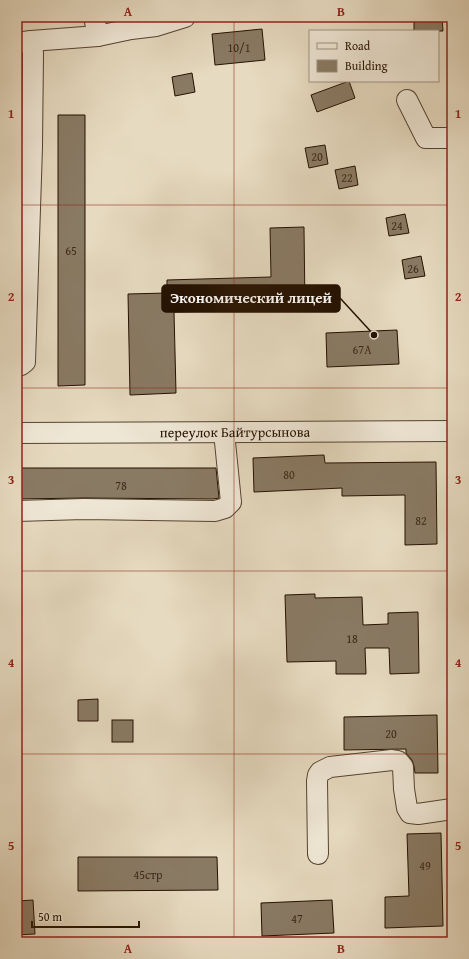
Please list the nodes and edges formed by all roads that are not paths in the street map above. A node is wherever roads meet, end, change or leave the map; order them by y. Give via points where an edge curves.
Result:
1 (94, 17) edge
2 (185, 17) edge
3 (98, 36) junction
4 (24, 42) edge
5 (407, 100) dead end
6 (452, 138) edge
7 (17, 366) edge
8 (452, 431) edge
9 (224, 432) junction
10 (17, 433) edge
11 (17, 511) edge
12 (452, 809) edge
13 (318, 854) dead end

1 - 3 street
2 - 3 street via 156,26
3 - 4 street
4 - 7 street via 33,53 32,148 25,362
5 - 6 street via 426,138
8 - 9 street, переулок Байтурсынова
9 - 10 street, переулок Байтурсынова
9 - 11 street via 231,502 225,508 215,511 84,508
12 - 13 street via 410,813 404,789 403,767 398,761 330,767 320,772 317,781

